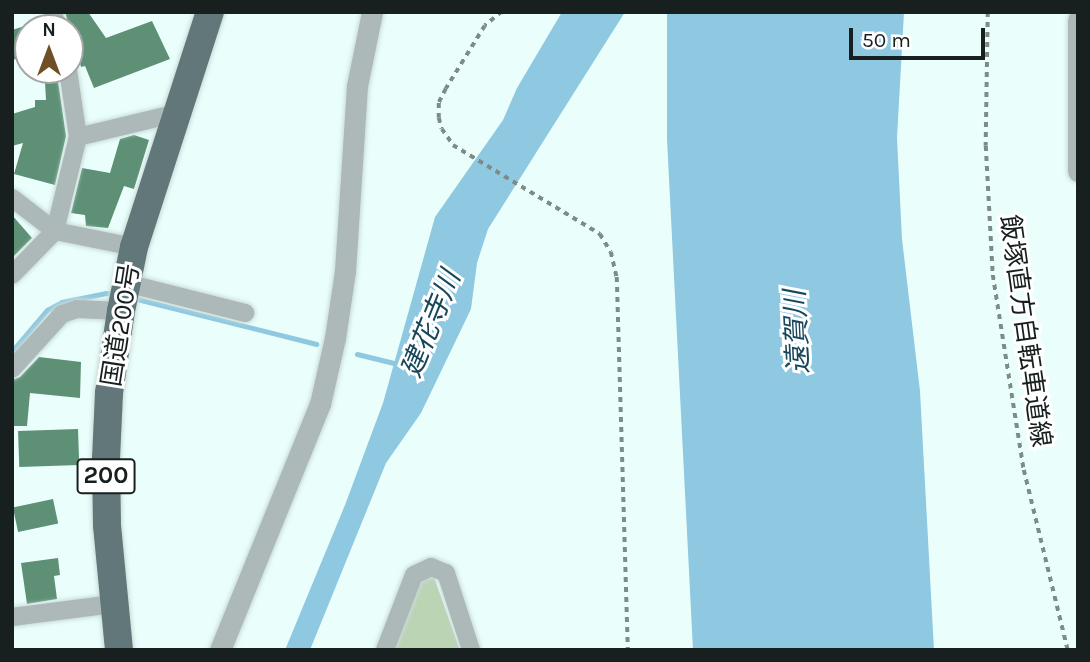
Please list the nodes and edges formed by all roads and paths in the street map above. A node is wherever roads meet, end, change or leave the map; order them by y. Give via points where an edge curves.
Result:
1 (210, 12) edge
2 (372, 12) edge
3 (502, 12) edge
4 (988, 12) edge
5 (1078, 20) edge
6 (70, 84) edge
7 (178, 113) junction
8 (78, 137) junction
9 (1078, 171) edge
10 (12, 198) edge
11 (55, 232) junction
12 (134, 247) junction
13 (12, 275) edge
14 (123, 296) junction
15 (245, 313) dead end
16 (12, 369) edge
17 (113, 604) junction
18 (12, 617) edge
19 (119, 650) edge
20 (220, 650) edge
21 (385, 650) edge
22 (471, 650) edge
23 (628, 650) edge
24 (1068, 650) edge

1 - 7 highway, 国道200号 / 200
2 - 20 street via 356,86 345,271 320,404
3 - 23 path via 485,26 439,103 442,130 470,157 600,234 611,252 617,278
4 - 24 path, 飯塚直方自転車道線 via 986,146 993,275 1024,470
5 - 9 street
6 - 8 street
7 - 8 street
7 - 12 highway, 国道200号 / 200
8 - 11 street
10 - 11 street
11 - 12 street
11 - 13 street
12 - 14 highway, 国道200号 / 200
14 - 15 street
14 - 16 street via 62,314
14 - 17 highway, 国道200号 / 200 via 109,393 106,458
17 - 18 street
17 - 19 highway, 国道200号 / 200
21 - 22 street via 414,575 431,567 446,573

